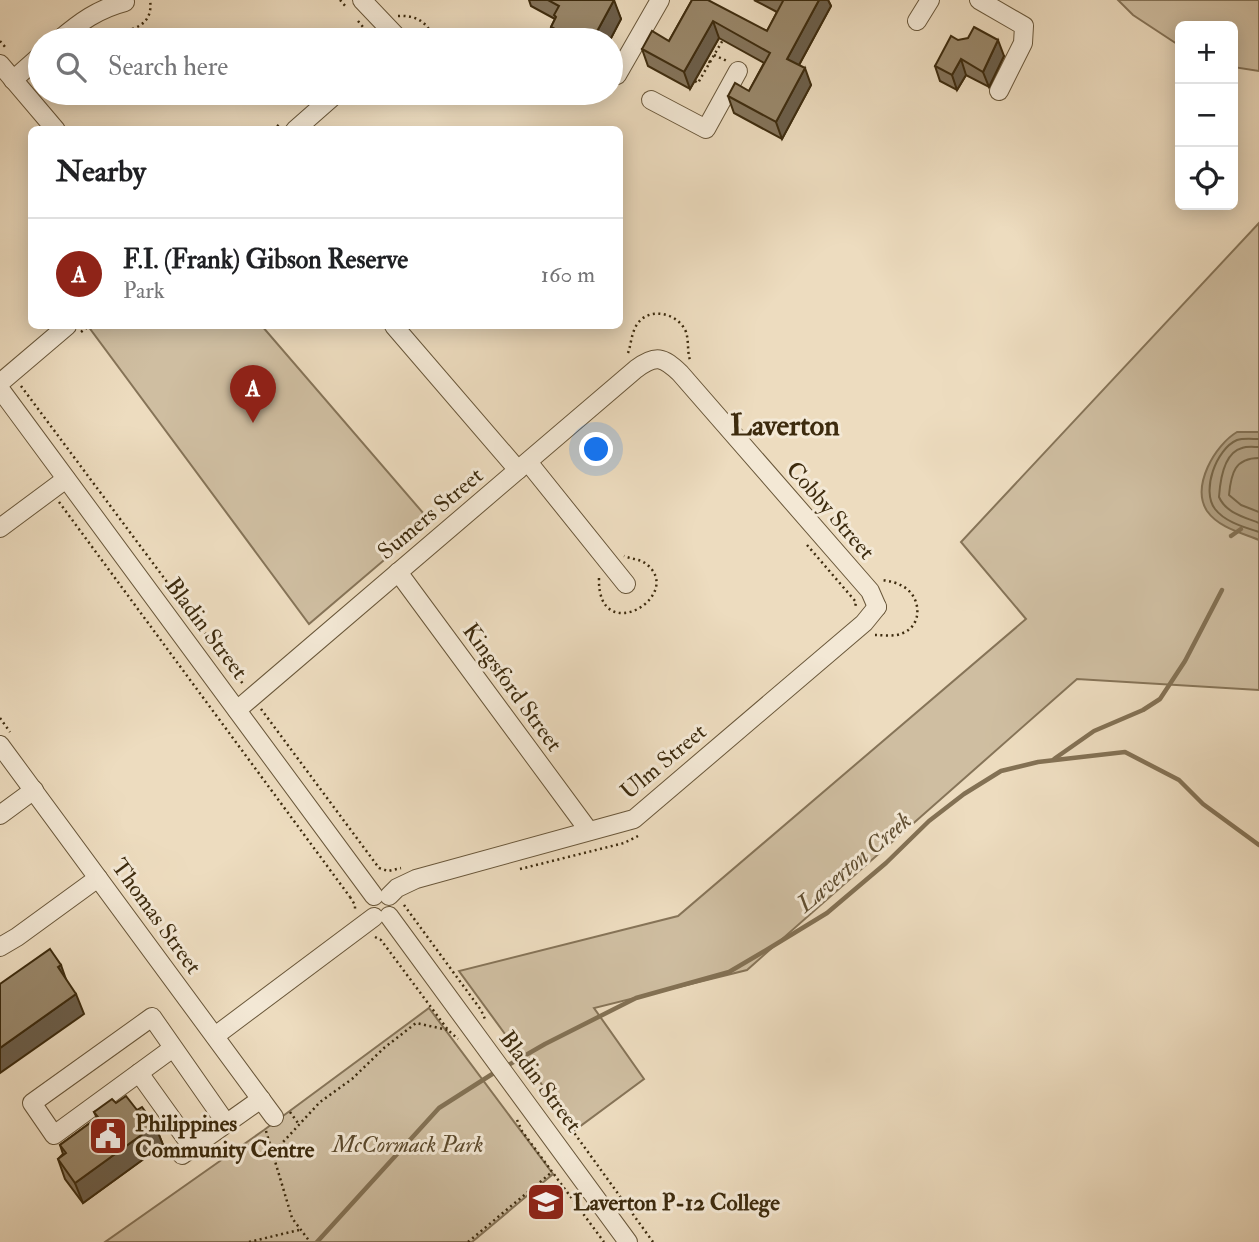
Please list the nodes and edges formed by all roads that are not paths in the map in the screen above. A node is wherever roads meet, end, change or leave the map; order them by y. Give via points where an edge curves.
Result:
1 (362, 0) edge
2 (660, 0) edge
3 (930, 0) edge
4 (979, 0) edge
5 (125, 2) dead end
6 (917, 21) dead end
7 (73, 28) edge
8 (389, 28) edge
9 (0, 64) edge
10 (623, 65) edge
11 (28, 67) edge
12 (738, 71) dead end
13 (13, 80) junction
14 (999, 91) dead end
15 (28, 97) edge
16 (651, 100) dead end
17 (34, 105) edge
18 (323, 105) edge
19 (53, 126) edge
20 (300, 126) edge
21 (63, 329) edge
22 (397, 329) edge
23 (657, 359) joint
24 (6, 378) edge
25 (0, 389) edge
26 (523, 466) junction
27 (66, 480) junction
28 (0, 528) edge
29 (398, 572) junction
30 (626, 584) dead end
31 (883, 608) joint
32 (237, 710) junction
33 (0, 745) edge
34 (34, 790) junction
35 (0, 815) edge
36 (589, 831) junction
37 (99, 878) junction
38 (388, 896) junction
39 (381, 917) junction
40 (0, 947) edge
41 (215, 1036) junction
42 (173, 1048) junction
43 (139, 1073) junction
44 (261, 1099) junction
45 (270, 1122) road end
46 (226, 1124) junction
47 (628, 1242) edge

1 - 8 street
2 - 10 street
3 - 6 street
4 - 14 street via 1024,26 1023,43
5 - 7 street via 105,7
9 - 13 street
11 - 13 street
12 - 16 street via 706,129
13 - 15 street
17 - 19 street
18 - 20 street
21 - 24 street
22 - 26 street
23 - 26 street, Sumers Street via 636,369
23 - 31 street, Cobby Street via 680,373
25 - 27 street, Bladin Street
26 - 29 street, Sumers Street
26 - 30 street
27 - 28 street
27 - 32 street, Bladin Street
29 - 32 street, Sumers Street
29 - 36 street, Kingsford Street
31 - 36 street, Ulm Street via 634,818
32 - 38 street, Bladin Street
33 - 34 street, Thomas Street
34 - 35 street
34 - 37 street, Thomas Street
36 - 38 street, Ulm Street via 416,880
37 - 40 street
37 - 41 street, Thomas Street
38 - 39 street via 394,906
39 - 41 street
39 - 47 street, Bladin Street via 466,1021
41 - 44 street, Thomas Street
42 - 43 street
42 - 43 street via 152,1017 32,1103 54,1135
42 - 46 street
43 - 46 street via 187,1151
44 - 45 street, Thomas Street
44 - 46 street

